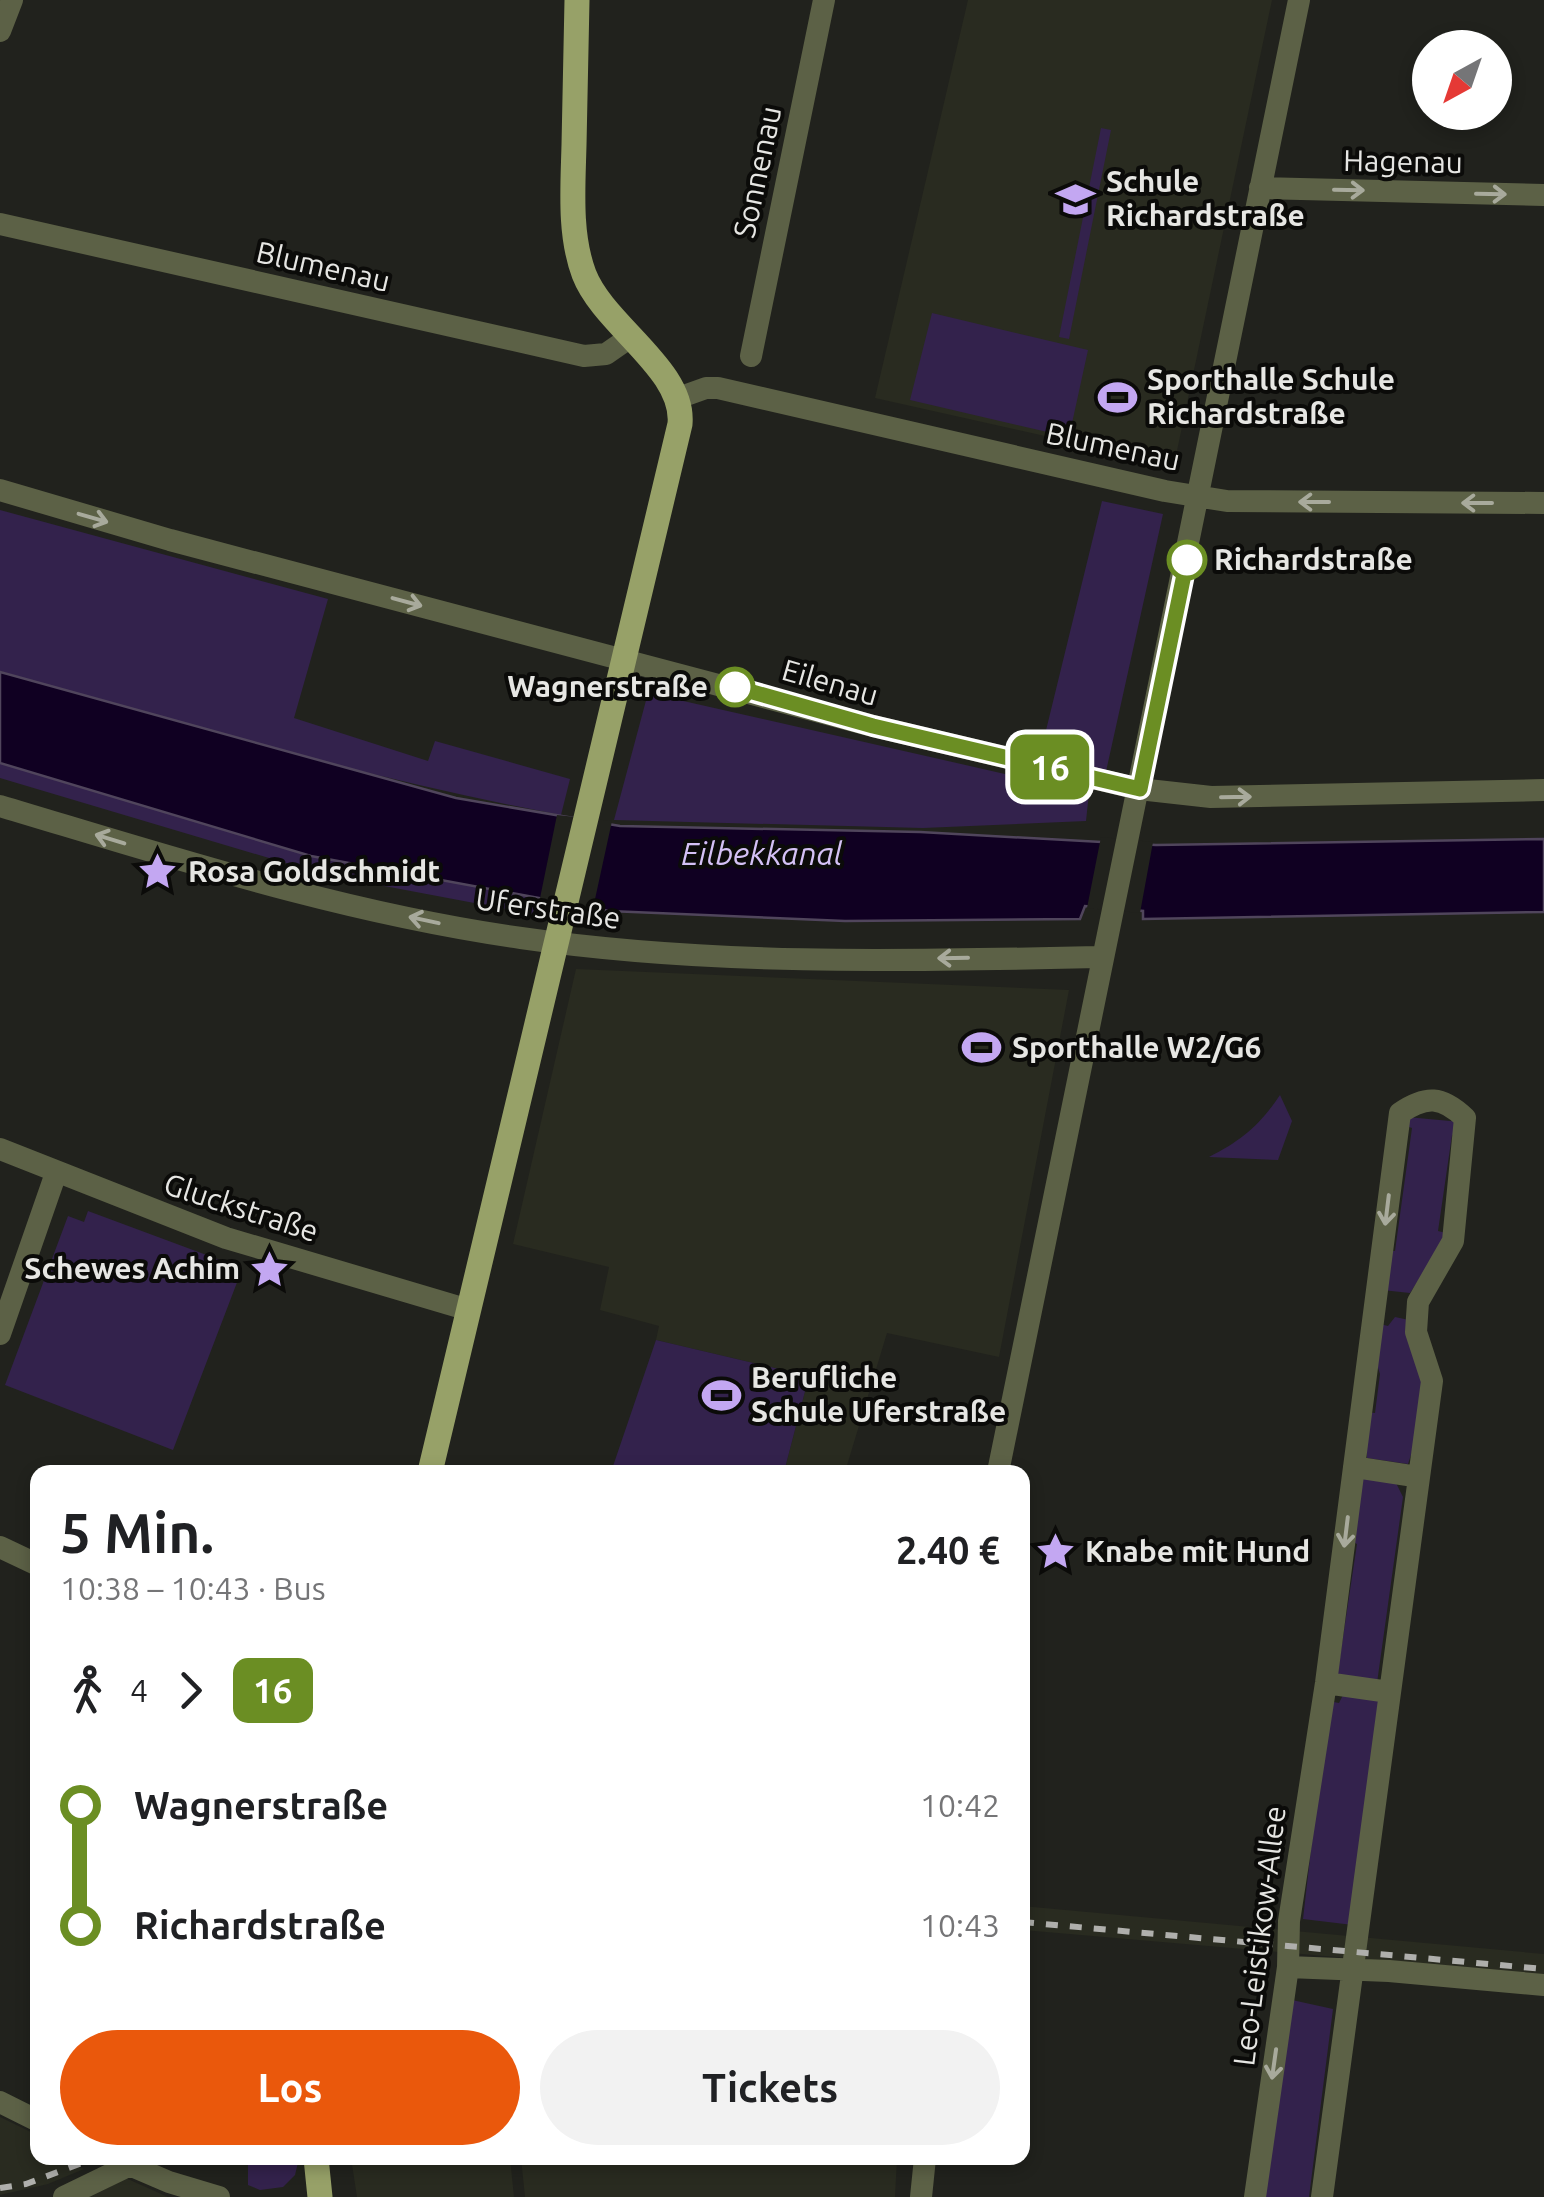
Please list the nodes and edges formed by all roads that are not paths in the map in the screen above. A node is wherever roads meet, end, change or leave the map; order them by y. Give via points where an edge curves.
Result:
1 (12, 0) edge
2 (577, 0) edge
3 (824, 0) edge
4 (1299, 0) edge
5 (0, 31) edge
6 (1260, 188) junction
7 (1544, 195) edge
8 (0, 224) edge
9 (629, 338) junction
10 (751, 356) dead end
11 (678, 398) junction
12 (0, 490) edge
13 (1200, 496) junction
14 (1544, 504) edge
15 (624, 658) junction
16 (1140, 789) junction
17 (1544, 790) edge
18 (0, 806) edge
19 (555, 942) junction
20 (1103, 957) junction
21 (0, 1150) edge
22 (56, 1173) junction
23 (1376, 1295) junction
24 (1418, 1302) junction
25 (468, 1310) junction
26 (0, 1334) edge
27 (432, 1465) edge
28 (999, 1465) edge
29 (1354, 1467) junction
30 (1419, 1476) junction
31 (0, 1548) edge
32 (30, 1561) edge
33 (1326, 1683) junction
34 (1389, 1692) junction
35 (1288, 1967) junction
36 (1350, 1968) junction
37 (1544, 1985) edge
38 (0, 2102) edge
39 (30, 2118) edge
40 (116, 2165) edge
41 (133, 2165) edge
42 (316, 2165) edge
43 (924, 2165) edge
44 (316, 2196) edge
45 (64, 2197) edge
46 (219, 2197) edge
47 (921, 2197) edge
48 (1256, 2197) edge
49 (1322, 2197) edge

1 - 5 street
2 - 9 main road via 578,257 597,299
3 - 10 street, Sonnenau
4 - 6 street
6 -> 7 street, Hagenau
6 - 13 street
8 - 9 street, Blumenau via 584,356 606,354
9 - 11 main road
11 - 13 street, Blumenau via 718,388
11 - 15 main road via 680,424
12 -> 15 street, Eilenau
14 -> 13 street, Blumenau
13 - 16 street
15 - 16 street, Eilenau
15 - 19 main road
16 -> 17 street, Eilenau via 1211,797
16 - 20 street
19 -> 18 street, Uferstraße via 320,898
20 -> 19 street, Uferstraße via 685,957
19 - 25 main road
20 - 28 street
21 - 22 street, Gluckstraße
22 - 25 street, Gluckstraße via 226,1238
22 - 26 street
23 - 24 street
24 -> 23 street, Leo-Leistikow-Allee via 1454,1241 1465,1118 1432,1100 1400,1113
23 - 29 street, Leo-Leistikow-Allee
24 - 30 street via 1416,1332 1432,1381
25 - 27 main road
29 - 30 street
29 -> 33 street, Leo-Leistikow-Allee
30 - 34 street
31 - 32 street
33 - 34 street
33 - 35 street, Leo-Leistikow-Allee
34 - 36 street
35 - 36 street
35 -> 48 street, Leo-Leistikow-Allee
36 - 37 street
36 - 49 street
38 - 39 street
40 - 45 street
41 - 46 street
42 - 44 main road
43 - 47 street

